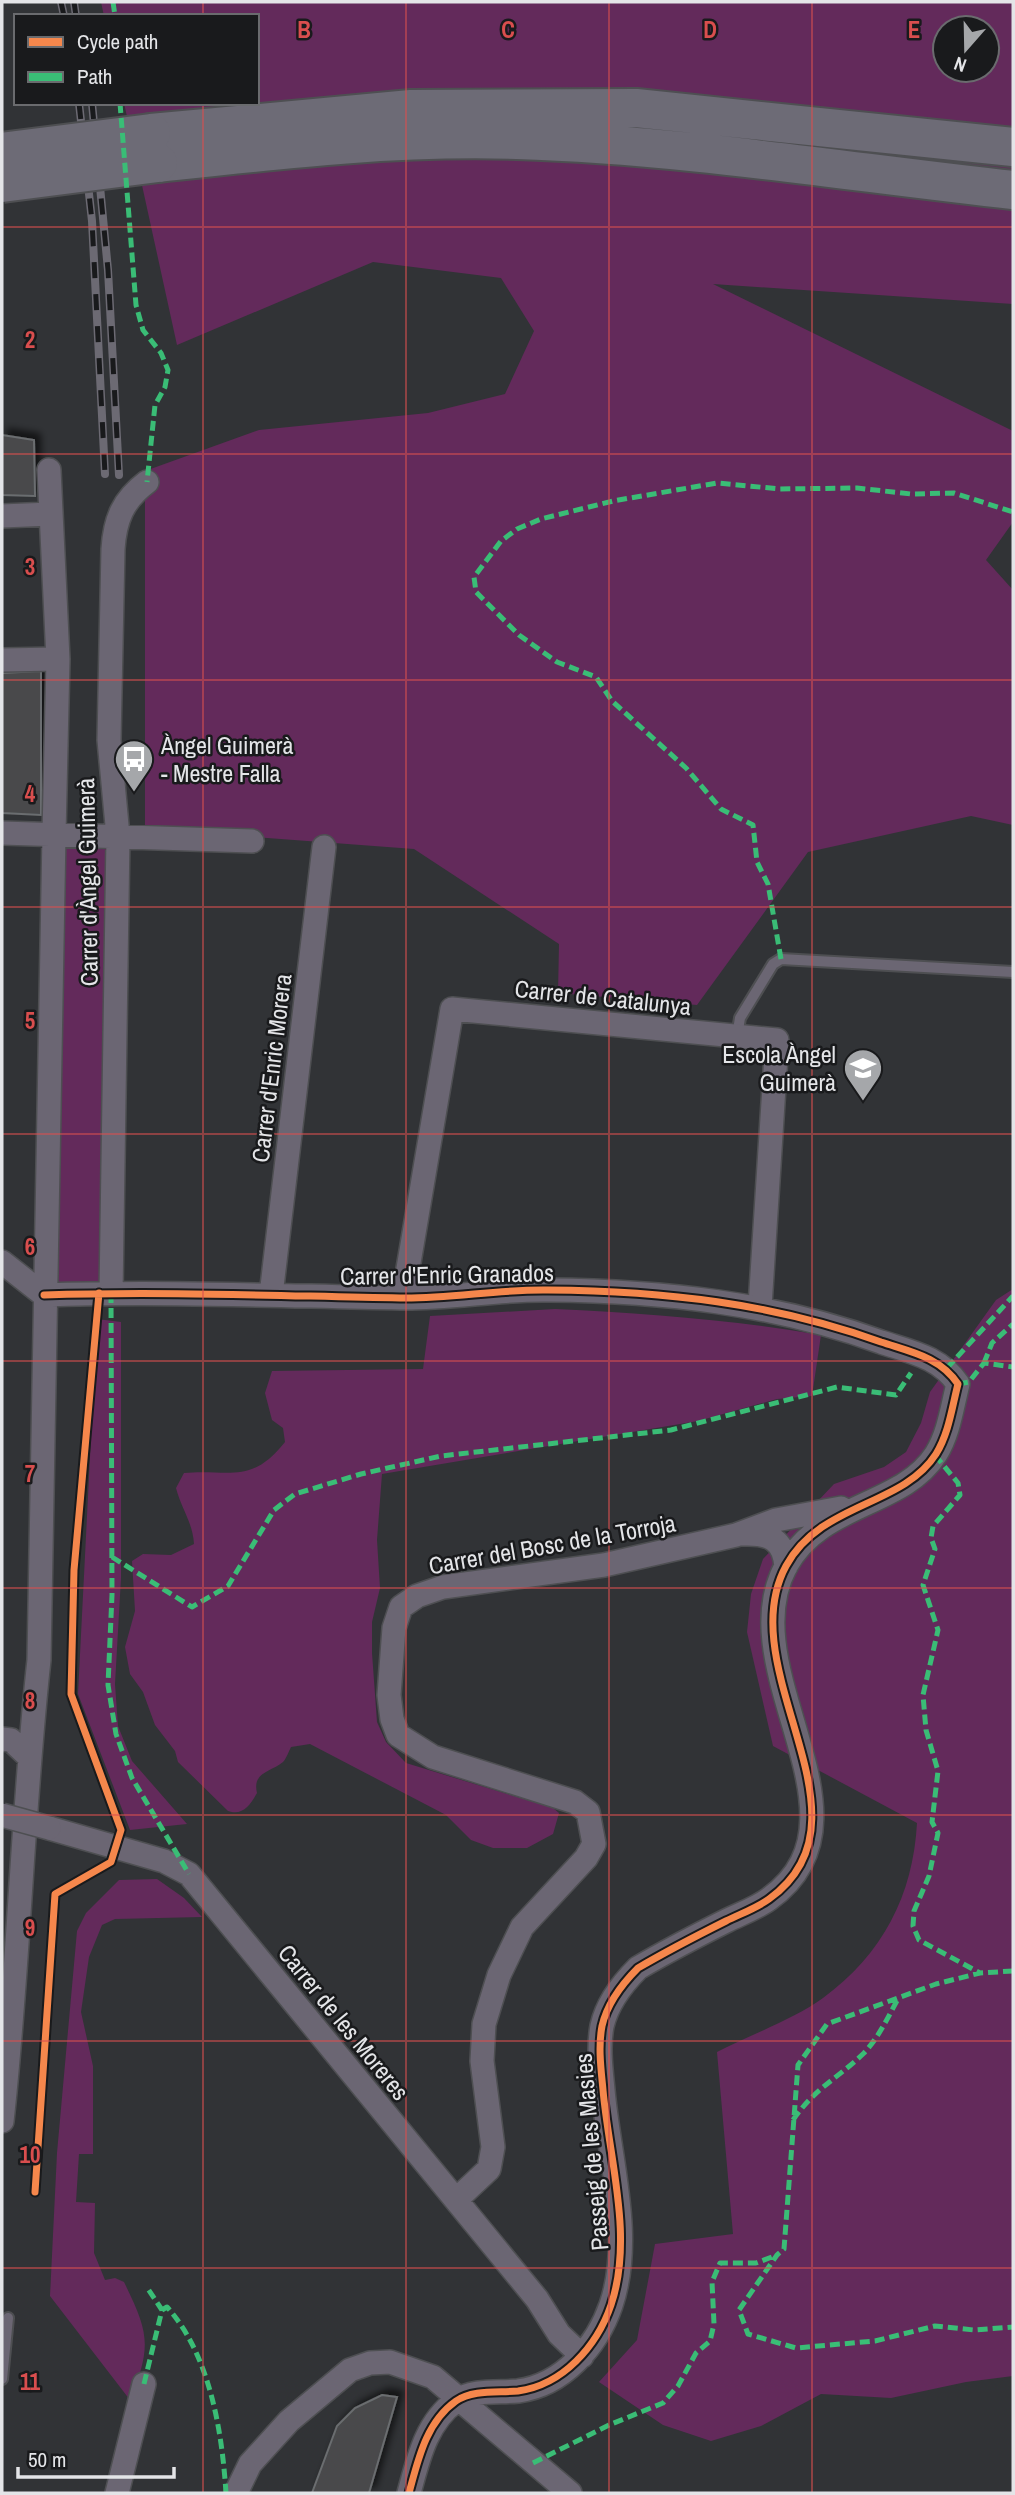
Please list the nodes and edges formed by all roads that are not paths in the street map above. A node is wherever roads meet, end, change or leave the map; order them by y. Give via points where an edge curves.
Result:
1 (1013, 147) edge
2 (154, 148) junction
3 (2, 152) edge
4 (2, 183) edge
5 (1013, 190) edge
6 (49, 470) dead end
7 (147, 482) dead end
8 (51, 514) junction
9 (2, 516) edge
10 (58, 659) junction
11 (2, 660) edge
12 (2, 833) edge
13 (54, 835) junction
14 (118, 836) junction
15 (252, 841) dead end
16 (324, 847) dead end
17 (1013, 972) edge
18 (737, 1036) junction
19 (2, 1262) edge
20 (111, 1293) junction
21 (44, 1295) junction
22 (271, 1295) junction
23 (403, 1298) junction
24 (760, 1306) junction
25 (858, 1505) junction
26 (824, 1524) joint
27 (736, 1535) junction
28 (786, 1567) junction
29 (2, 1740) edge
30 (28, 1756) junction
31 (2, 1815) edge
32 (2, 2121) edge
33 (456, 2200) junction
34 (8, 2318) dead end
35 (582, 2356) junction
36 (2, 2379) edge
37 (144, 2384) dead end
38 (457, 2400) junction
39 (117, 2493) edge
40 (236, 2493) edge
41 (409, 2493) edge
42 (570, 2493) edge

1 - 2 highway via 623,108 411,109
2 - 3 highway, bridge
2 - 4 highway, bridge
2 - 5 highway via 516,139 639,147
6 - 8 street
7 - 14 street, Carrer d'Àngel Guimerà via 122,508 113,549 110,740
8 - 9 street
8 - 10 street
10 - 11 street
10 - 13 street
12 - 13 street
13 - 14 street
13 - 21 street
14 - 15 street
14 - 20 street, Carrer d'Àngel Guimerà
16 - 22 street, Carrer d'Enric Morera
17 - 18 lane via 781,959 773,964 740,1018
18 - 23 street, Carrer de Catalunya via 452,1009
18 - 24 street, Carrer de Catalunya via 777,1040
19 - 21 street
20 - 21 street, Carrer d'Enric Granados
20 - 22 street, Carrer d'Enric Granados
21 - 30 street via 39,1660
22 - 23 street, Carrer d'Enric Granados
23 - 24 street, Carrer d'Enric Granados via 547,1290
24 - 25 street, Carrer d'Enric Granados via 834,1325 926,1358 947,1367 958,1384 935,1455 889,1493
25 - 26 street, Carrer d'Enric Granados
25 - 27 street, Carrer del Bosc de la Torroja via 776,1520
26 - 28 street, Passeig de les Masies
27 - 28 street via 768,1535 777,1540
27 - 33 street, Carrer del Bosc de la Torroja via 604,1565 443,1587 401,1607 394,1628 389,1695 398,1735 433,1757 575,1802 588,1812 593,1826 594,1844 586,1858 522,1927 499,1975 484,2024 482,2061 493,2147 489,2169
28 - 35 street, Passeig de les Masies via 770,1624 811,1791 809,1843 795,1871 769,1899 638,1968 608,2009 600,2039 601,2073 621,2239 612,2304
29 - 30 street via 11,1740
30 - 32 street via 20,1932
31 - 33 street, Carrer de les Moreres, bridge via 164,1861 189,1874
33 - 35 street, Carrer de les Moreres via 537,2299 559,2334
34 - 36 lane
35 - 38 street, Passeig de les Masies via 538,2386
37 - 39 street
38 - 40 street via 433,2377 390,2362 350,2370 289,2421 250,2464
38 - 41 street via 429,2431
38 - 42 street

